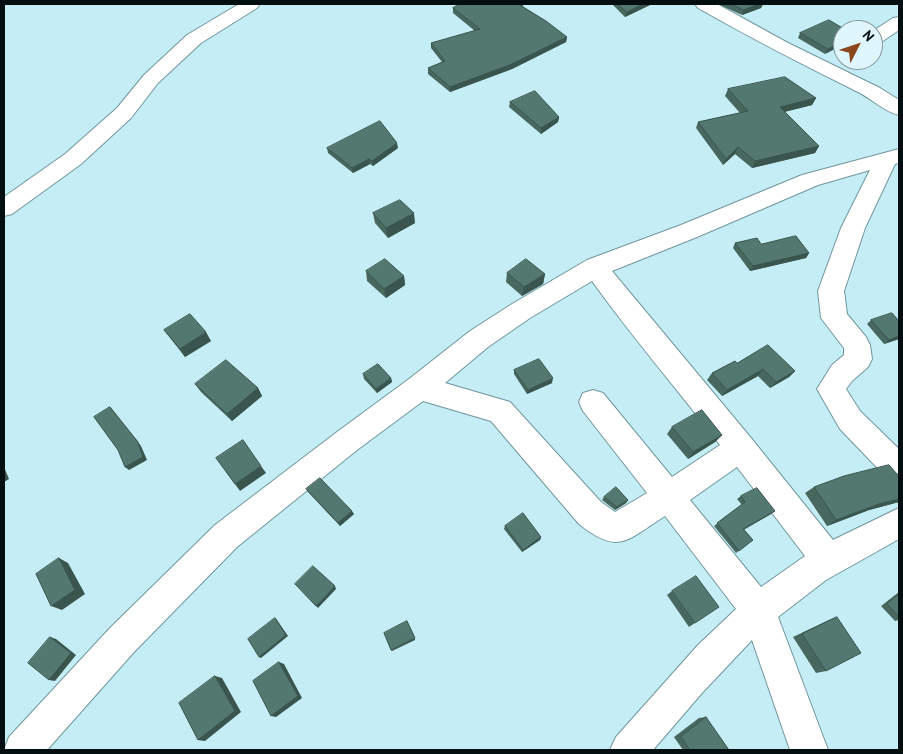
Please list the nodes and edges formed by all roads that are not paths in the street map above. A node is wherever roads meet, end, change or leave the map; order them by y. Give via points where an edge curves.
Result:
1 (251, 4) edge
2 (704, 4) edge
3 (899, 22) edge
4 (883, 32) edge
5 (833, 63) edge
6 (846, 70) edge
7 (899, 109) edge
8 (893, 158) edge
9 (4, 208) edge
10 (596, 267) junction
11 (419, 388) junction
12 (593, 402) dead end
13 (741, 447) junction
14 (899, 469) edge
15 (670, 496) junction
16 (899, 523) edge
17 (828, 559) junction
18 (759, 611) junction
19 (22, 750) edge
20 (629, 750) edge
21 (810, 750) edge

1 - 9 street via 194,39 151,79 124,113 73,159
2 - 5 street via 781,46
3 - 4 street
6 - 7 street
8 - 10 street via 810,180
8 - 14 street via 853,228 831,291 834,318 857,345 858,359 842,373 831,389 850,420
10 - 11 street via 480,339
10 - 13 street
11 - 15 street via 500,411 590,513 605,524 618,528
11 - 19 street via 226,536 122,640
12 - 15 street
13 - 15 street
13 - 17 street
15 - 18 street
16 - 17 street
17 - 18 street
18 - 20 street via 731,635
18 - 21 street

